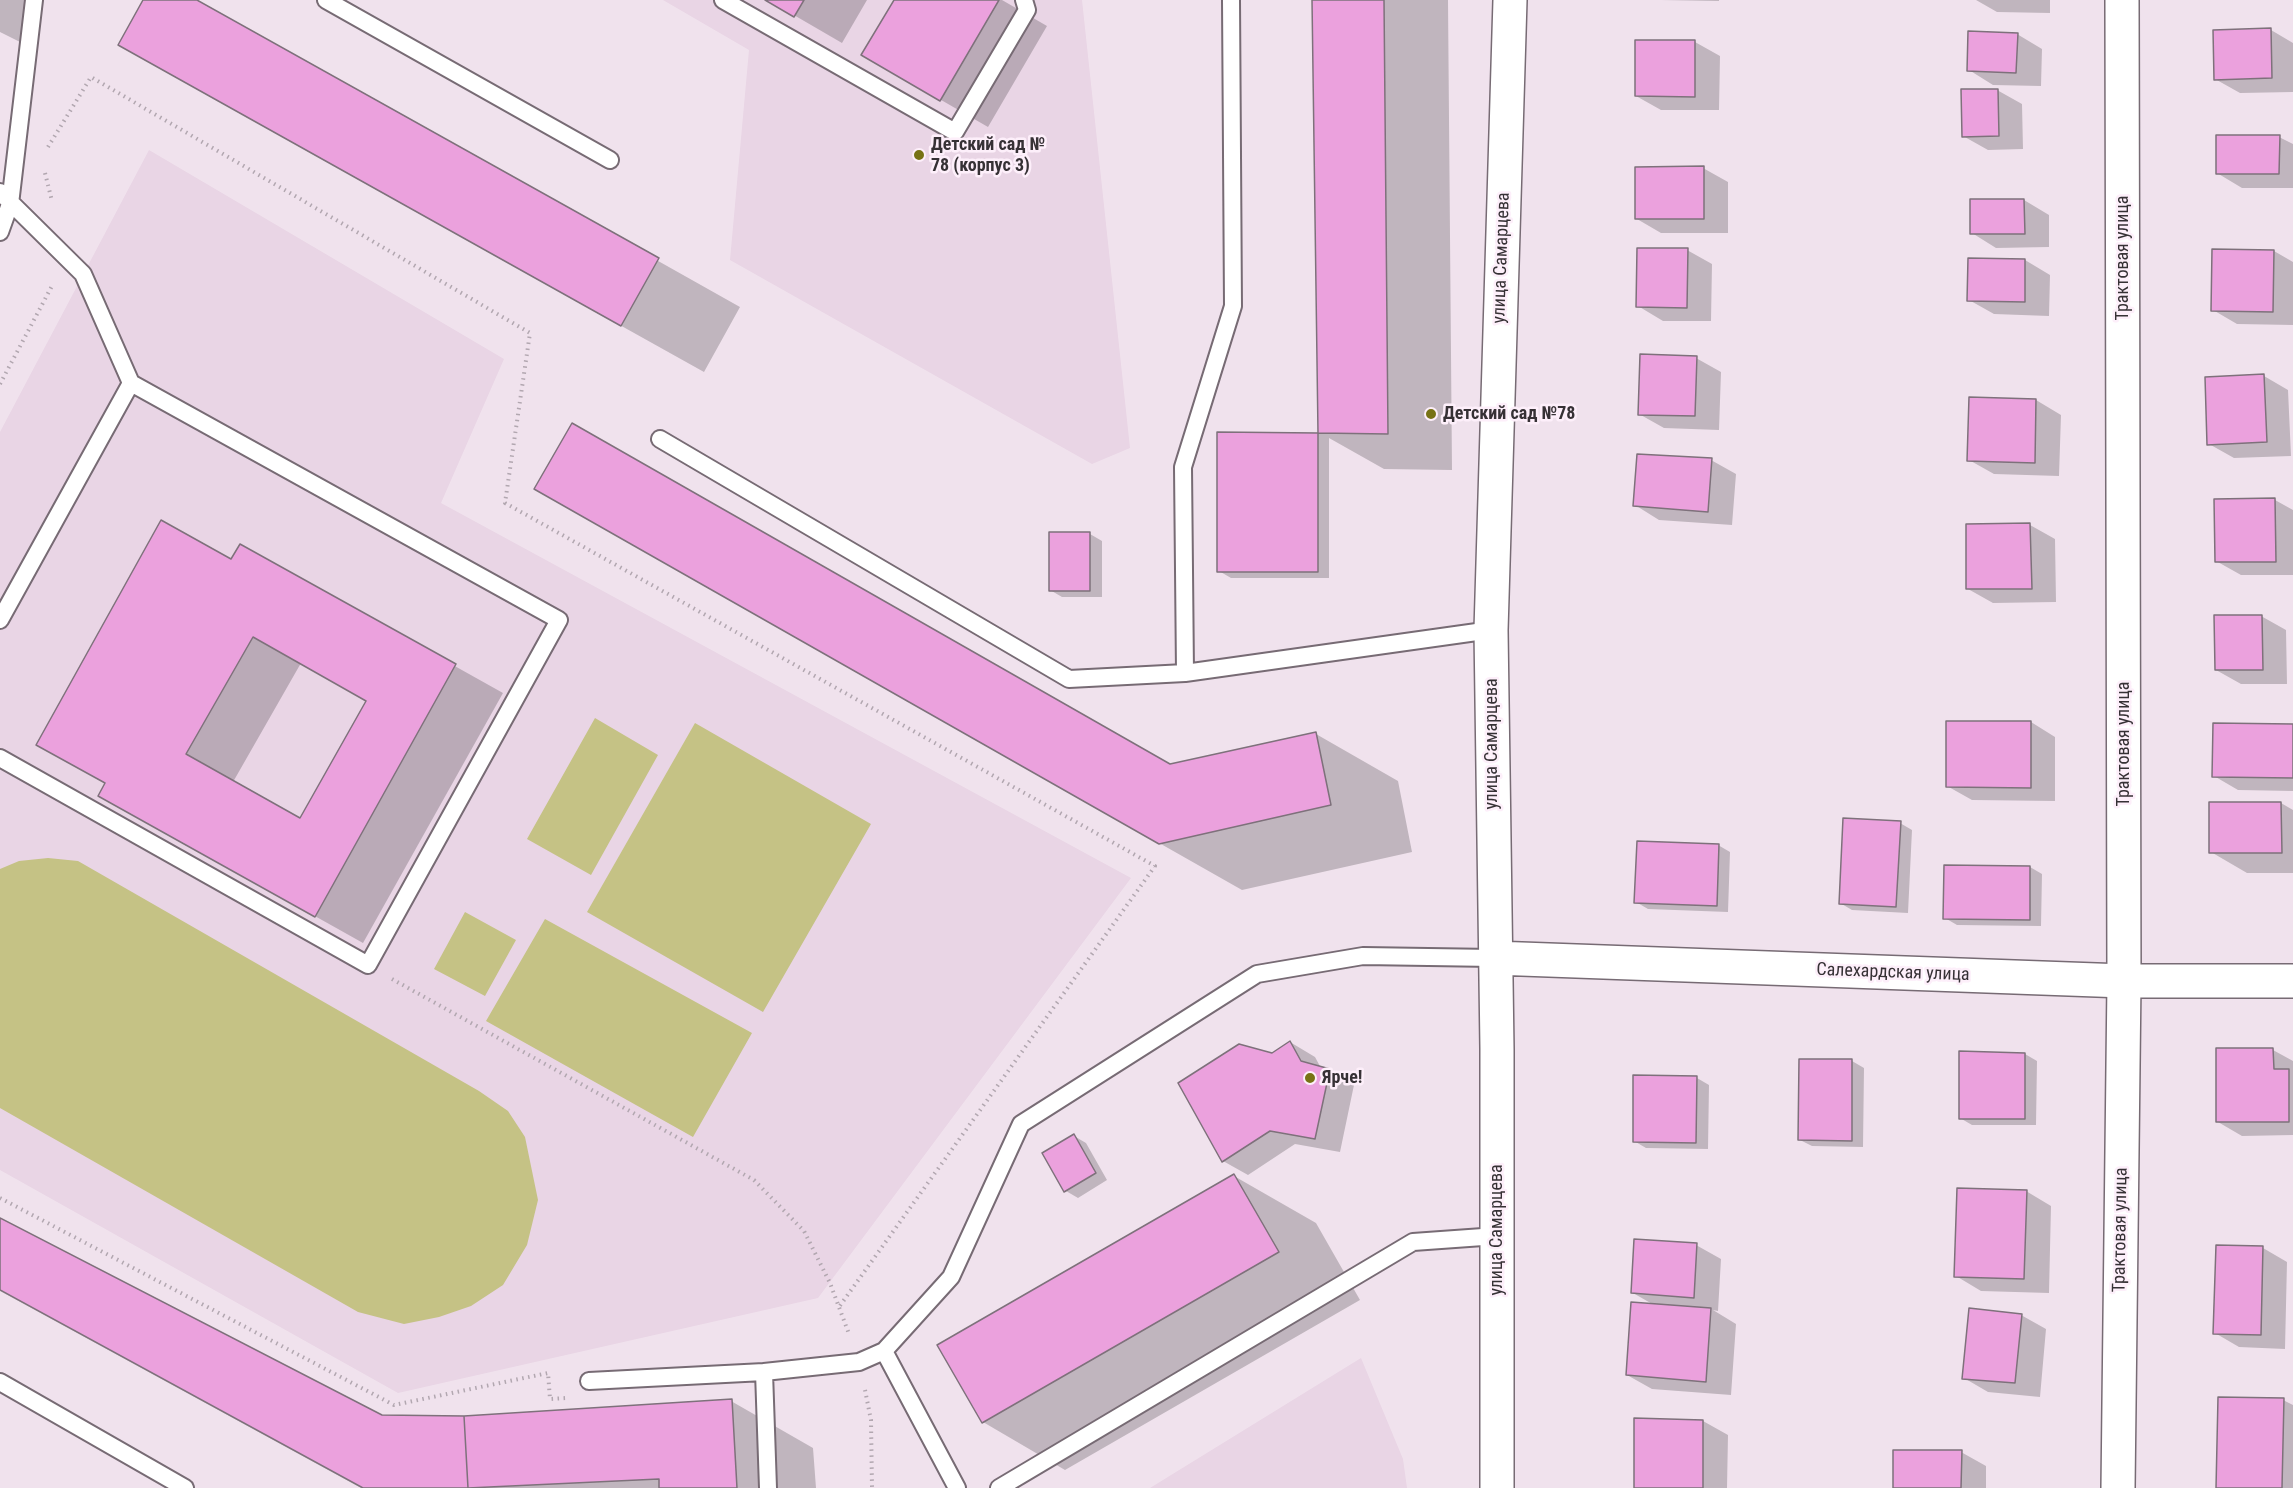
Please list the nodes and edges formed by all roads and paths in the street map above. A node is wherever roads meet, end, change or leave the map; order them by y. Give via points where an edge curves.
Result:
1 (34, 0) edge
2 (326, 0) edge
3 (723, 0) edge
4 (1024, 0) edge
5 (1231, 0) edge
6 (1510, 0) edge
7 (2122, 0) edge
8 (48, 148) dead end
9 (610, 160) dead end
10 (44, 169) dead end
11 (5, 198) edge
12 (52, 203) dead end
13 (0, 232) edge
14 (67, 258) junction
15 (130, 383) junction
16 (0, 384) edge
17 (660, 439) dead end
18 (0, 620) edge
19 (1491, 630) junction
20 (1185, 673) junction
21 (0, 758) edge
22 (1494, 958) junction
23 (368, 965) junction
24 (2124, 981) junction
25 (2293, 981) edge
26 (0, 1198) edge
27 (1497, 1236) junction
28 (839, 1307) junction
29 (884, 1351) junction
30 (859, 1362) junction
31 (764, 1372) junction
32 (589, 1381) dead end
33 (0, 1382) edge
34 (574, 1398) dead end
35 (185, 1488) edge
36 (768, 1488) edge
37 (872, 1488) edge
38 (957, 1488) edge
39 (999, 1488) edge
40 (1497, 1488) edge
41 (2118, 1488) edge

1 - 11 lane
2 - 9 lane
3 - 4 lane via 955,132 1027,10
5 - 20 lane via 1233,306 1183,467
6 - 19 street, улица Самарцева
7 - 24 street, Трактовая улица
8 - 28 path via 91,77 530,333 505,503 1155,866
10 - 12 path
11 - 13 lane
11 - 14 lane
14 - 15 lane via 83,274
14 - 16 path
15 - 18 lane
15 - 23 lane via 559,620
17 - 20 lane via 1069,679
19 - 20 lane
19 - 22 street, улица Самарцева
21 - 23 lane
22 - 24 street, Салехардская улица
22 - 27 street, улица Самарцева
22 - 29 lane via 1364,956 1257,974 1021,1124 951,1277
23 - 28 path via 754,1180 804,1231
24 - 25 street, Салехардская улица
24 - 41 street, Трактовая улица
26 - 34 path via 394,1405 548,1373 550,1399
27 - 39 lane via 1413,1242
27 - 40 street, улица Самарцева
28 - 30 path
29 - 30 lane
29 - 38 lane
30 - 31 lane
30 - 37 path via 871,1420
31 - 32 lane
31 - 36 lane
33 - 35 lane

